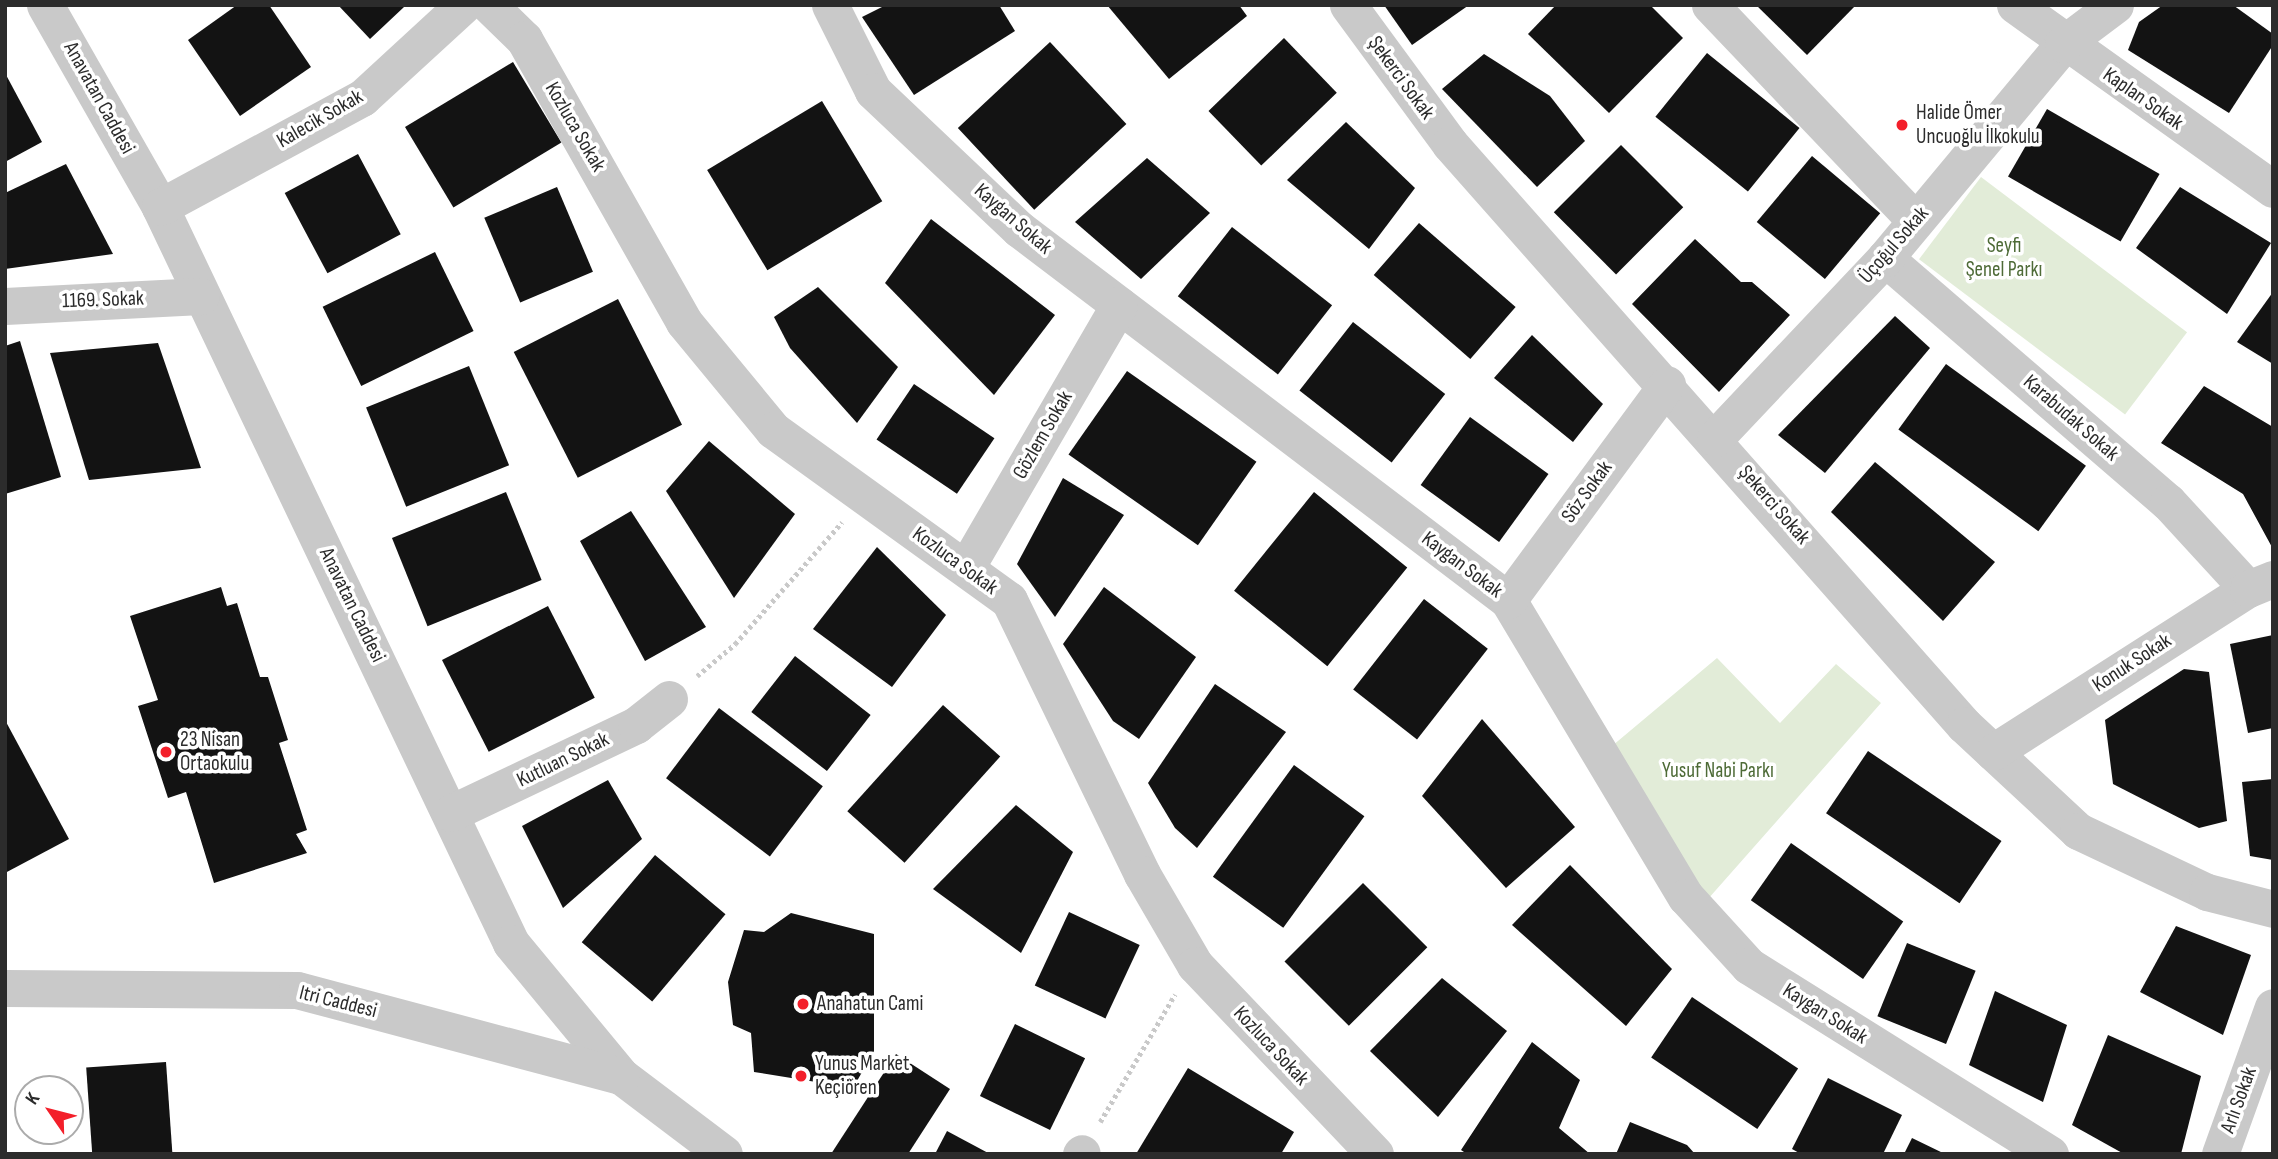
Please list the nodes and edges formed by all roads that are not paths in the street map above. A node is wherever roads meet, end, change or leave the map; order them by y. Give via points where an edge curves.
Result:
1 (46, 5) edge
2 (463, 5) edge
3 (489, 5) edge
4 (830, 5) edge
5 (1348, 5) edge
6 (1710, 5) edge
7 (2015, 5) edge
8 (2115, 5) edge
9 (2063, 44) junction
10 (2273, 189) edge
11 (160, 207) junction
12 (1916, 221) junction
13 (1885, 258) junction
14 (201, 296) junction
15 (1119, 305) junction
16 (5, 306) edge
17 (1667, 384) junction
18 (1715, 438) junction
19 (967, 566) junction
20 (2260, 584) edge
21 (1508, 600) junction
22 (669, 699) road end
23 (1993, 752) junction
24 (451, 813) junction
25 (2273, 909) edge
26 (5, 988) edge
27 (2273, 1007) edge
28 (621, 1076) junction
29 (724, 1154) edge
30 (1376, 1154) edge
31 (2050, 1154) edge
32 (2220, 1154) edge

1 - 11 street, Anavatan Caddesi
2 - 11 street, Kalecik Sokak via 362,98
3 - 19 street, Kozluca Sokak via 524,39 684,322 773,430
4 - 15 street, Kaygan Sokak via 873,91 1019,229
5 - 17 street, Şekerci Sokak via 1450,144
6 - 12 street
7 - 9 street, Kaplan Sokak
8 - 9 street, Üçoğul Sokak
9 - 10 street, Kaplan Sokak
9 - 12 street, Üçoğul Sokak
11 - 14 street, Anavatan Caddesi
12 - 13 street, Üçoğul Sokak
13 - 18 street, Üçoğul Sokak
13 - 20 street, Karabudak Sokak
14 - 16 street, 1169. Sokak
14 - 24 street, Anavatan Caddesi
15 - 19 street, Gözlem Sokak
15 - 21 street, Kaygan Sokak
17 - 18 street, Şekerci Sokak
17 - 21 street, Söz Sokak
18 - 23 street, Şekerci Sokak
19 - 30 street, Kozluca Sokak via 1009,600 1142,874 1195,965
20 - 23 street, Konuk Sokak
21 - 31 street, Kaygan Sokak via 1686,897 1749,966
22 - 24 street, Kutluan Sokak via 636,725
23 - 25 street, Şekerci Sokak via 2078,831 2207,892
24 - 28 street, Anavatan Caddesi via 511,943
26 - 28 street, Itri Caddesi via 297,990
27 - 32 street, Arlı Sokak
28 - 29 street, Anavatan Caddesi

